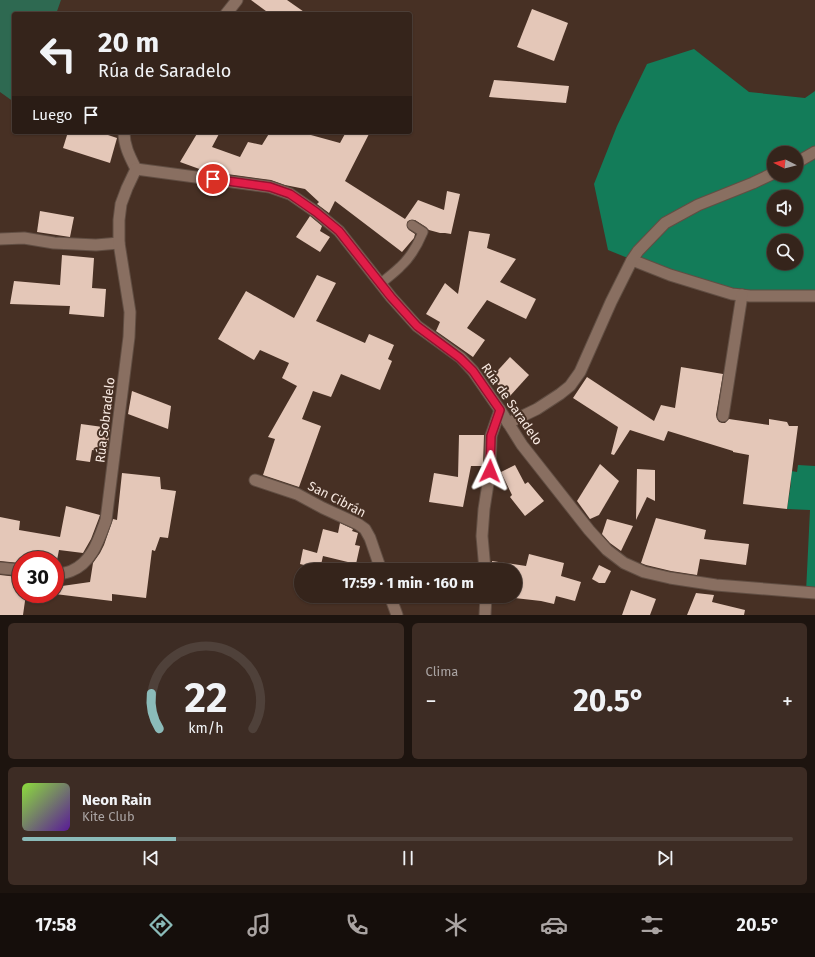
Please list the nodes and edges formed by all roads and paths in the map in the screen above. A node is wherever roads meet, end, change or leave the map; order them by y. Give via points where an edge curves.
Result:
1 (237, 0) edge
2 (228, 12) edge
3 (124, 134) edge
4 (815, 152) edge
5 (803, 159) edge
6 (136, 169) junction
7 (767, 176) edge
8 (412, 225) dead end
9 (0, 239) edge
10 (119, 243) junction
11 (632, 260) junction
12 (380, 284) junction
13 (742, 295) junction
14 (815, 296) edge
15 (500, 410) junction
16 (723, 416) dead end
17 (508, 423) junction
18 (255, 480) dead end
19 (379, 563) edge
20 (484, 563) edge
21 (0, 568) edge
22 (12, 569) edge
23 (64, 573) edge
24 (815, 594) edge
25 (393, 603) edge
26 (486, 603) edge
27 (397, 615) edge
28 (485, 615) edge

1 - 2 street
3 - 6 street via 128,154
4 - 5 street
6 - 10 street, Rúa Sobradelo via 121,204
6 - 12 street, Rúa de Saradelo via 270,187 290,194 339,231
7 - 11 street via 698,205 664,224
8 - 12 lane via 423,232 420,240 408,259
9 - 10 street via 24,238 54,243 96,245
10 - 23 street, Rúa Sobradelo via 130,312 129,337 106,520 98,543 84,563
11 - 13 street via 670,275
11 - 17 street via 580,372 570,386
12 - 15 street, Rúa de Saradelo via 417,326 473,371
13 - 14 street
13 - 16 street
15 - 17 street, Rúa de Saradelo
15 - 20 street via 491,436 490,471 482,536
17 - 24 street, Rúa de Saradelo via 522,445 589,530 607,550 624,563 644,572 670,578
18 - 19 street, San Cibrán via 297,494 362,526 370,538
21 - 22 street
25 - 27 street
26 - 28 street

